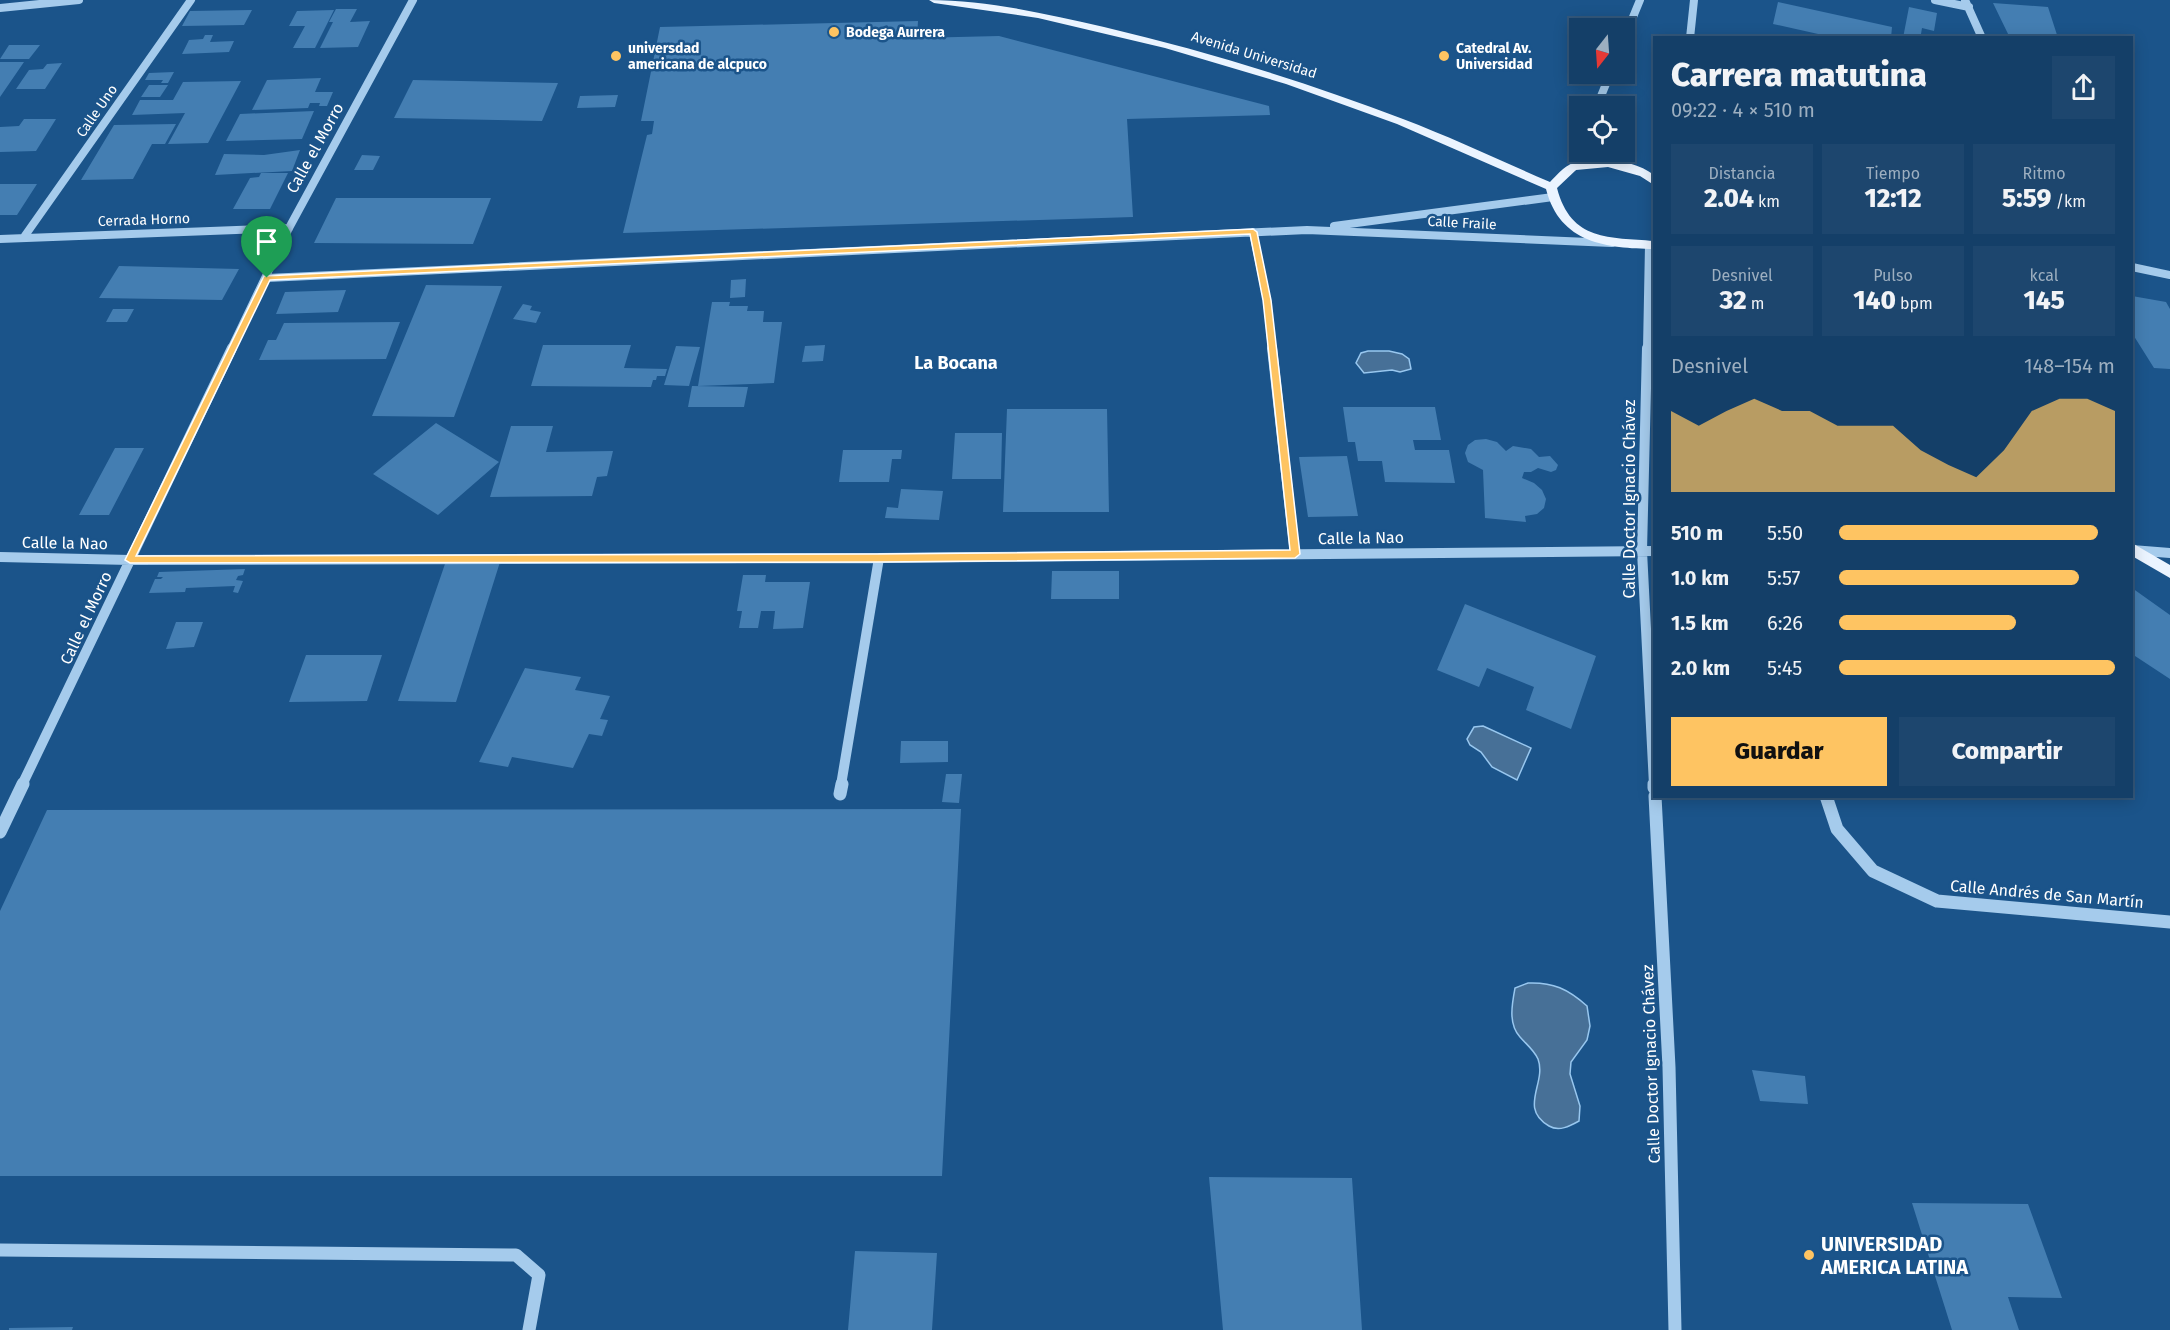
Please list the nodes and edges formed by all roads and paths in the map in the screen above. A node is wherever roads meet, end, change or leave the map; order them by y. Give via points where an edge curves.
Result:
1 (79, 0) edge
2 (191, 0) edge
3 (413, 0) edge
4 (941, 0) edge
5 (1640, 0) edge
6 (1694, 0) edge
7 (1935, 0) edge
8 (1967, 4) edge
9 (0, 8) edge
10 (1633, 18) edge
11 (1690, 36) edge
12 (1981, 36) edge
13 (1575, 162) edge
14 (1573, 166) junction
15 (1653, 180) edge
16 (1552, 192) junction
17 (289, 228) junction
18 (1307, 230) junction
19 (1253, 232) junction
20 (24, 237) junction
21 (0, 238) edge
22 (1616, 243) junction
23 (1652, 245) edge
24 (2133, 267) edge
25 (2170, 275) edge
26 (267, 278) junction
27 (2133, 549) edge
28 (2133, 550) edge
29 (1642, 551) junction
30 (1653, 551) edge
31 (2170, 553) edge
32 (1295, 554) junction
33 (0, 557) edge
34 (879, 558) junction
35 (130, 560) junction
36 (2170, 572) edge
37 (1653, 768) edge
38 (840, 794) dead end
39 (1655, 798) edge
40 (1827, 798) edge
41 (0, 832) edge
42 (2170, 922) edge
43 (0, 1250) edge
44 (529, 1330) edge
45 (1675, 1330) edge

1 - 9 street
2 - 20 street, Calle Uno
3 - 17 street, Calle el Morro
4 - 16 main road, Avenida Universidad via 1038,15 1168,45 1290,82 1401,122
5 - 10 street
6 - 11 street
7 - 8 street
8 - 12 street
13 - 14 street
14 - 15 main road via 1608,163 1644,173
14 - 16 main road
16 - 18 street, Calle Fraile
16 - 22 main road via 1560,215 1578,231
17 - 20 street, Cerrada Horno
17 - 26 street, Calle el Morro
18 - 19 street, Calle Fraile
18 - 22 street, Calle Fraile
19 - 26 street, Calle Fraile
19 - 32 street via 1267,300
20 - 21 street, Cerrada Horno
22 - 23 main road
23 - 29 street, Calle Doctor Ignacio Chávez
24 - 25 street
26 - 35 street, Calle el Morro
27 - 31 street
28 - 36 main road
29 - 30 street, Calle la Nao
29 - 32 street, Calle la Nao
29 - 37 street, Calle Doctor Ignacio Chávez
32 - 34 street, Calle la Nao
33 - 35 street, Calle la Nao
34 - 35 street, Calle la Nao
34 - 38 street
35 - 41 street, Calle el Morro
39 - 45 street, Calle Doctor Ignacio Chávez via 1669,1067
40 - 42 street, Calle Andrés de San Martín via 1837,829 1873,871 1937,901
43 - 44 street via 516,1255 539,1275

